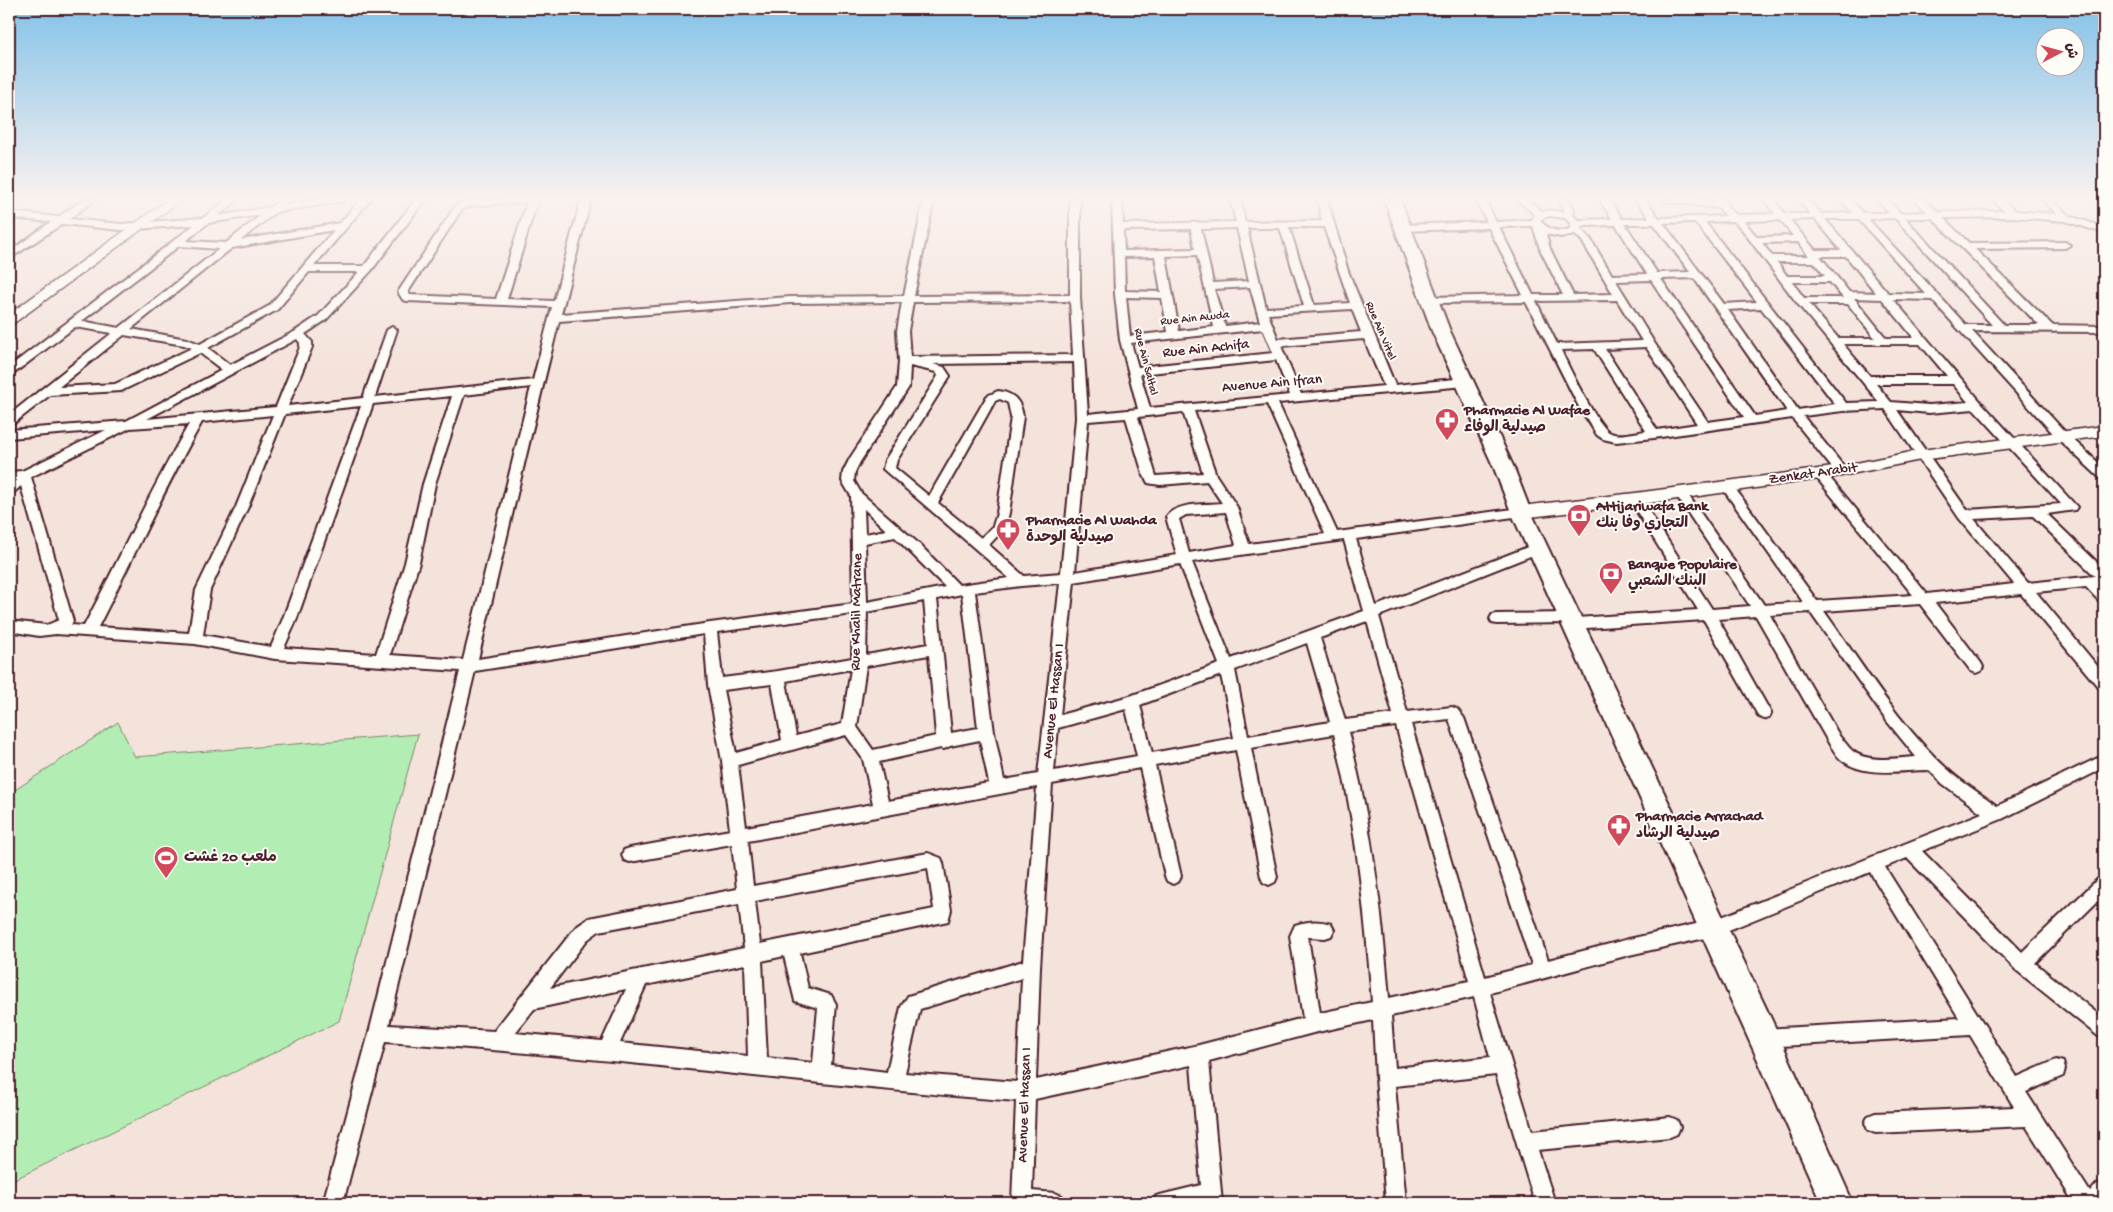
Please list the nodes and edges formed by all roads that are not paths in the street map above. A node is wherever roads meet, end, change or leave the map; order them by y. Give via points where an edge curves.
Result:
1 (82, 256) edge
2 (99, 256) edge
3 (159, 256) edge
4 (215, 256) edge
5 (319, 256) edge
6 (377, 256) edge
7 (427, 256) edge
8 (515, 256) edge
9 (571, 256) edge
10 (918, 256) edge
11 (1075, 256) edge
12 (1120, 256) edge
13 (1160, 256) edge
14 (1201, 256) edge
15 (1248, 256) edge
16 (1293, 256) edge
17 (1338, 256) edge
18 (1412, 256) edge
19 (1509, 256) edge
20 (1547, 256) edge
21 (1595, 256) edge
22 (1639, 256) edge
23 (1681, 256) edge
24 (1726, 256) edge
25 (1767, 256) edge
26 (1814, 256) junction
27 (1819, 256) edge
28 (1850, 256) edge
29 (1897, 256) edge
30 (1933, 256) edge
31 (1975, 256) edge
32 (1770, 260) junction
33 (308, 269) junction
34 (367, 269) junction
35 (1696, 275) junction
36 (1654, 277) junction
37 (1608, 278) junction
38 (1831, 278) junction
39 (1784, 279) junction
40 (1254, 284) junction
41 (1208, 286) junction
42 (1120, 294) junction
43 (1166, 295) junction
44 (1620, 296) junction
45 (1883, 296) junction
46 (1935, 297) junction
47 (1075, 298) junction
48 (1570, 298) junction
49 (1847, 298) junction
50 (909, 299) junction
51 (1429, 300) junction
52 (1531, 300) junction
53 (1801, 301) junction
54 (500, 303) junction
55 (1765, 305) junction
56 (1356, 306) junction
57 (1721, 307) junction
58 (9, 308) edge
59 (1310, 308) junction
60 (557, 311) junction
61 (1261, 311) junction
62 (9, 320) edge
63 (72, 323) junction
64 (1267, 326) junction
65 (1964, 328) junction
66 (2002, 329) junction
67 (2104, 329) edge
68 (392, 330) dead end
69 (2050, 330) junction
70 (121, 331) junction
71 (1220, 331) junction
72 (298, 334) junction
73 (1368, 335) junction
74 (1174, 336) junction
75 (1125, 340) junction
76 (1834, 340) junction
77 (1883, 341) junction
78 (1922, 341) junction
79 (1275, 343) junction
80 (1649, 344) junction
81 (1598, 346) junction
82 (1554, 347) junction
83 (201, 348) junction
84 (1280, 356) junction
85 (1079, 358) junction
86 (905, 361) junction
87 (228, 370) junction
88 (1134, 371) junction
89 (9, 372) edge
90 (1867, 380) junction
91 (1955, 380) junction
92 (1465, 382) junction
93 (539, 383) junction
94 (1391, 388) junction
95 (460, 390) junction
96 (47, 391) junction
97 (1297, 397) junction
98 (368, 400) junction
99 (1271, 400) junction
100 (1888, 405) junction
101 (1977, 405) junction
102 (1843, 407) junction
103 (1187, 408) junction
104 (280, 410) junction
105 (1145, 412) junction
106 (1131, 413) junction
107 (1796, 415) junction
108 (1082, 418) junction
109 (198, 419) junction
110 (9, 421) edge
111 (1753, 421) junction
112 (129, 424) junction
113 (1706, 427) junction
114 (2104, 431) edge
115 (9, 434) edge
116 (1654, 434) junction
117 (2062, 436) junction
118 (2012, 442) junction
119 (1921, 455) junction
120 (1841, 471) junction
121 (1820, 474) junction
122 (24, 475) junction
123 (2104, 475) edge
124 (9, 476) edge
125 (1210, 476) junction
126 (1727, 486) junction
127 (9, 490) edge
128 (1680, 492) junction
129 (857, 496) junction
130 (1634, 499) junction
131 (931, 504) junction
132 (1231, 507) junction
133 (2036, 511) junction
134 (1521, 512) junction
135 (1964, 515) junction
136 (897, 532) junction
137 (1341, 536) junction
138 (858, 540) junction
139 (981, 544) junction
140 (1538, 548) junction
141 (1244, 549) junction
142 (1184, 558) junction
143 (1067, 578) junction
144 (2104, 579) edge
145 (1021, 581) junction
146 (2089, 582) junction
147 (2025, 589) junction
148 (962, 590) junction
149 (930, 595) junction
150 (2104, 596) edge
151 (1924, 599) junction
152 (1814, 607) junction
153 (860, 608) junction
154 (1760, 610) junction
155 (1370, 614) junction
156 (1709, 616) junction
157 (1497, 620) dead end
158 (1571, 621) junction
159 (9, 626) edge
160 (710, 628) junction
161 (56, 630) junction
162 (88, 632) junction
163 (1312, 635) junction
164 (195, 640) junction
165 (935, 648) junction
166 (275, 653) junction
167 (382, 659) junction
168 (859, 662) junction
169 (469, 666) junction
170 (1227, 667) junction
171 (1976, 667) dead end
172 (778, 677) junction
173 (2104, 684) edge
174 (715, 685) junction
175 (1132, 702) junction
176 (1764, 713) dead end
177 (1401, 718) junction
178 (1052, 723) junction
179 (1338, 727) junction
180 (850, 728) junction
181 (986, 732) junction
182 (944, 742) junction
183 (1242, 743) junction
184 (790, 744) junction
185 (870, 757) junction
186 (1148, 761) junction
187 (2104, 761) edge
188 (730, 762) junction
189 (1931, 762) junction
190 (1045, 780) junction
191 (998, 788) junction
192 (882, 809) junction
193 (1996, 814) junction
194 (738, 835) junction
195 (1908, 848) junction
196 (630, 855) dead end
197 (1874, 864) junction
198 (1173, 876) dead end
199 (1269, 877) dead end
200 (2104, 884) edge
201 (746, 893) junction
202 (1714, 928) junction
203 (1325, 930) dead end
204 (790, 946) junction
205 (753, 954) junction
206 (2022, 964) junction
207 (1031, 967) junction
208 (1543, 970) junction
209 (640, 978) junction
210 (1481, 987) junction
211 (528, 1002) junction
212 (1382, 1009) junction
213 (1313, 1024) junction
214 (1972, 1026) junction
215 (2104, 1030) edge
216 (378, 1033) junction
217 (1764, 1038) junction
218 (498, 1040) junction
219 (606, 1052) junction
220 (1199, 1054) junction
221 (1502, 1065) junction
222 (758, 1066) junction
223 (2056, 1069) dead end
224 (822, 1074) junction
225 (1385, 1078) junction
226 (894, 1082) junction
227 (2013, 1088) junction
228 (1025, 1092) junction
229 (2031, 1116) junction
230 (1875, 1123) dead end
231 (1670, 1127) dead end
232 (1527, 1140) junction
233 (2104, 1191) edge
234 (1212, 1198) edge
235 (1022, 1202) edge
236 (333, 1203) edge
237 (1055, 1203) edge
238 (1163, 1203) edge
239 (1396, 1203) edge
240 (1545, 1203) edge
241 (1837, 1203) edge
242 (2085, 1203) edge
243 (2094, 1203) edge

1 - 58 street
2 - 62 street
3 - 63 street
4 - 70 street
5 - 33 street
6 - 34 street
7 - 54 street via 403,292 407,298
8 - 54 street
9 - 60 street
10 - 50 street
11 - 47 street, Avenue El Hassan I
12 - 42 street, Rue Ain Saltal
13 - 43 street
14 - 41 street
15 - 40 street
16 - 59 street
17 - 56 street, Rue Ain Vitel
18 - 51 main road
19 - 52 street
20 - 48 street
21 - 37 street
22 - 36 street
23 - 35 street
24 - 55 street
25 - 32 street
26 - 27 street
26 - 32 street
26 - 38 street
28 - 45 street
29 - 46 street
30 - 66 street
31 - 69 street
32 - 39 street
33 - 34 street
33 - 83 street via 274,308
34 - 72 street via 322,318
35 - 36 street
35 - 57 street
36 - 37 street
36 - 111 street
37 - 44 street
38 - 39 street
38 - 49 street
39 - 53 street
40 - 41 street
40 - 61 street
41 - 71 street
42 - 43 street
42 - 75 street, Rue Ain Saltal
43 - 74 street
44 - 48 street
44 - 80 street
45 - 46 street
45 - 49 street
45 - 78 street
46 - 65 street
47 - 50 street
47 - 85 street, Avenue El Hassan I
48 - 52 street
49 - 53 street
49 - 77 street
50 - 60 street via 774,301
50 - 86 street via 902,339
51 - 52 street
51 - 92 main road
52 - 82 street
53 - 76 street
54 - 60 street
55 - 57 street
55 - 102 street
56 - 59 street
56 - 73 street, Rue Ain Vitel
57 - 107 street
59 - 61 street
60 - 93 street
61 - 64 street
63 - 70 street
63 - 89 street
64 - 71 street, Rue Ain Awda
64 - 79 street
65 - 66 street
65 - 117 street
66 - 69 street
67 - 69 street
68 - 98 street
70 - 83 street via 187,342
70 - 96 street
71 - 74 street, Rue Ain Awda
72 - 87 street
72 - 104 street via 306,342 306,347
73 - 79 street
73 - 94 street, Rue Ain Vitel
74 - 75 street, Rue Ain Awda
75 - 88 street, Rue Ain Saltal
76 - 77 street
76 - 90 street
77 - 78 street
78 - 91 street
79 - 84 street
80 - 81 street
80 - 113 street
81 - 82 street
81 - 116 street
82 - 116 street via 1601,432 1610,438
83 - 87 street
83 - 96 street via 117,388
84 - 88 street, Rue Ain Achifa
84 - 97 street
85 - 86 street
85 - 108 street, Avenue El Hassan I
86 - 129 street via 903,387 848,472 850,487
86 - 131 street via 940,369 944,376 889,465 892,474
87 - 112 street
88 - 105 street, Rue Ain Saltal
90 - 91 street
90 - 100 street
91 - 101 street
92 - 94 street, Avenue Ain Ifran
92 - 134 main road
93 - 95 street
93 - 169 street
94 - 97 street, Avenue Ain Ifran
95 - 98 street
95 - 167 street via 429,484 412,563
96 - 110 street
97 - 99 street, Avenue Ain Ifran
98 - 104 street
98 - 166 street via 306,576
99 - 103 street, Avenue Ain Ifran
99 - 137 street
100 - 101 street via 1929,409
100 - 102 street
100 - 119 street
101 - 118 street
102 - 107 street
103 - 105 street, Avenue Ain Ifran
103 - 125 street
104 - 109 street
104 - 164 street via 239,515 203,590
105 - 106 street, Avenue Ain Ifran
106 - 108 street, Avenue Ain Ifran
106 - 125 street via 1152,480
107 - 111 street
107 - 120 street
108 - 143 street, Avenue El Hassan I
109 - 112 street
109 - 162 street via 164,478
111 - 113 street
112 - 115 street
112 - 122 street
113 - 116 street
114 - 117 street, Zenkat Arabit
117 - 118 street, Zenkat Arabit
117 - 123 street
118 - 119 street, Zenkat Arabit
118 - 133 street via 2071,507
119 - 120 street, Zenkat Arabit
119 - 135 street
120 - 121 street, Zenkat Arabit
121 - 126 street, Zenkat Arabit
121 - 151 street
122 - 124 street
122 - 127 street
122 - 161 street via 66,617
125 - 132 street
126 - 128 street, Zenkat Arabit
126 - 152 street
128 - 130 street, Zenkat Arabit
128 - 154 street
129 - 136 street
129 - 138 street, Rue Khalil Matrane
130 - 134 street, Zenkat Arabit
130 - 156 street
131 - 139 street
131 - 139 street via 991,400 998,395 1014,401 1017,417 1002,521 999,528
132 - 141 street
132 - 142 street via 1203,508 1174,515 1173,522
133 - 135 street
133 - 144 street
134 - 137 street
134 - 140 main road
135 - 147 street
136 - 138 street
136 - 148 street
137 - 141 street
137 - 155 street
138 - 153 street, Rue Khalil Matrane
139 - 145 street
140 - 155 street
140 - 158 main road
141 - 142 street
142 - 143 street
142 - 170 street
143 - 145 street
143 - 178 street, Avenue El Hassan I
144 - 146 street
145 - 148 street
146 - 147 street
146 - 150 street
147 - 151 street
147 - 173 street
148 - 149 street
148 - 181 street
149 - 153 street
149 - 165 street
151 - 152 street
151 - 171 street
152 - 154 street
152 - 189 street via 1891,716
153 - 160 street
153 - 168 street, Rue Khalil Matrane
154 - 156 street
154 - 189 street via 1835,741 1847,755 1873,764
155 - 163 street
155 - 177 street
156 - 158 street
156 - 176 street
157 - 158 street
158 - 202 main road
159 - 161 street via 50,632
160 - 169 street
160 - 174 street
161 - 162 street
162 - 164 street
163 - 170 street
163 - 179 street
164 - 166 street
165 - 168 street
165 - 182 street
166 - 167 street
167 - 169 street
168 - 172 street
168 - 180 street, Rue Khalil Matrane
169 - 216 street
170 - 175 street
170 - 183 street
172 - 174 street
172 - 184 street
174 - 188 street
175 - 178 street
175 - 186 street
177 - 179 street
177 - 208 street via 1452,713 1457,718
177 - 210 street
178 - 190 street, Avenue El Hassan I
179 - 183 street
179 - 212 street via 1368,882
180 - 184 street
180 - 185 street
181 - 182 street
181 - 191 street
182 - 185 street
183 - 186 street
183 - 199 street
184 - 188 street
185 - 192 street
186 - 190 street
186 - 198 street
187 - 193 street
188 - 194 street
189 - 193 street
190 - 191 street
190 - 207 street, Avenue El Hassan I
191 - 192 street
192 - 194 street
193 - 195 street
194 - 196 street
194 - 201 street
195 - 197 street
195 - 206 street
197 - 202 street
197 - 214 street
200 - 206 street
201 - 204 street via 928,860 935,863 942,915
201 - 205 street
201 - 211 street via 595,924 581,934
202 - 208 street
202 - 217 main road
203 - 213 street via 1307,929 1299,936
204 - 205 street
204 - 224 street via 801,995 827,1004
205 - 209 street
205 - 222 street
206 - 215 street
207 - 226 street via 914,1002 910,1007
207 - 228 street, Avenue El Hassan I
208 - 210 street
209 - 211 street
209 - 219 street
210 - 212 street
210 - 221 street
211 - 218 street
212 - 213 street
212 - 225 street
213 - 220 street
214 - 217 street
214 - 227 street
216 - 218 street
216 - 236 street
217 - 241 main road
218 - 219 street
219 - 222 street
220 - 228 street
220 - 234 street
221 - 225 street
221 - 232 street
222 - 224 street
223 - 227 street
224 - 226 street
225 - 239 street
226 - 228 street
227 - 229 street
228 - 235 street, Avenue El Hassan I
229 - 230 street
229 - 242 street
231 - 232 street
232 - 240 street
233 - 243 street
234 - 238 street
235 - 237 street

